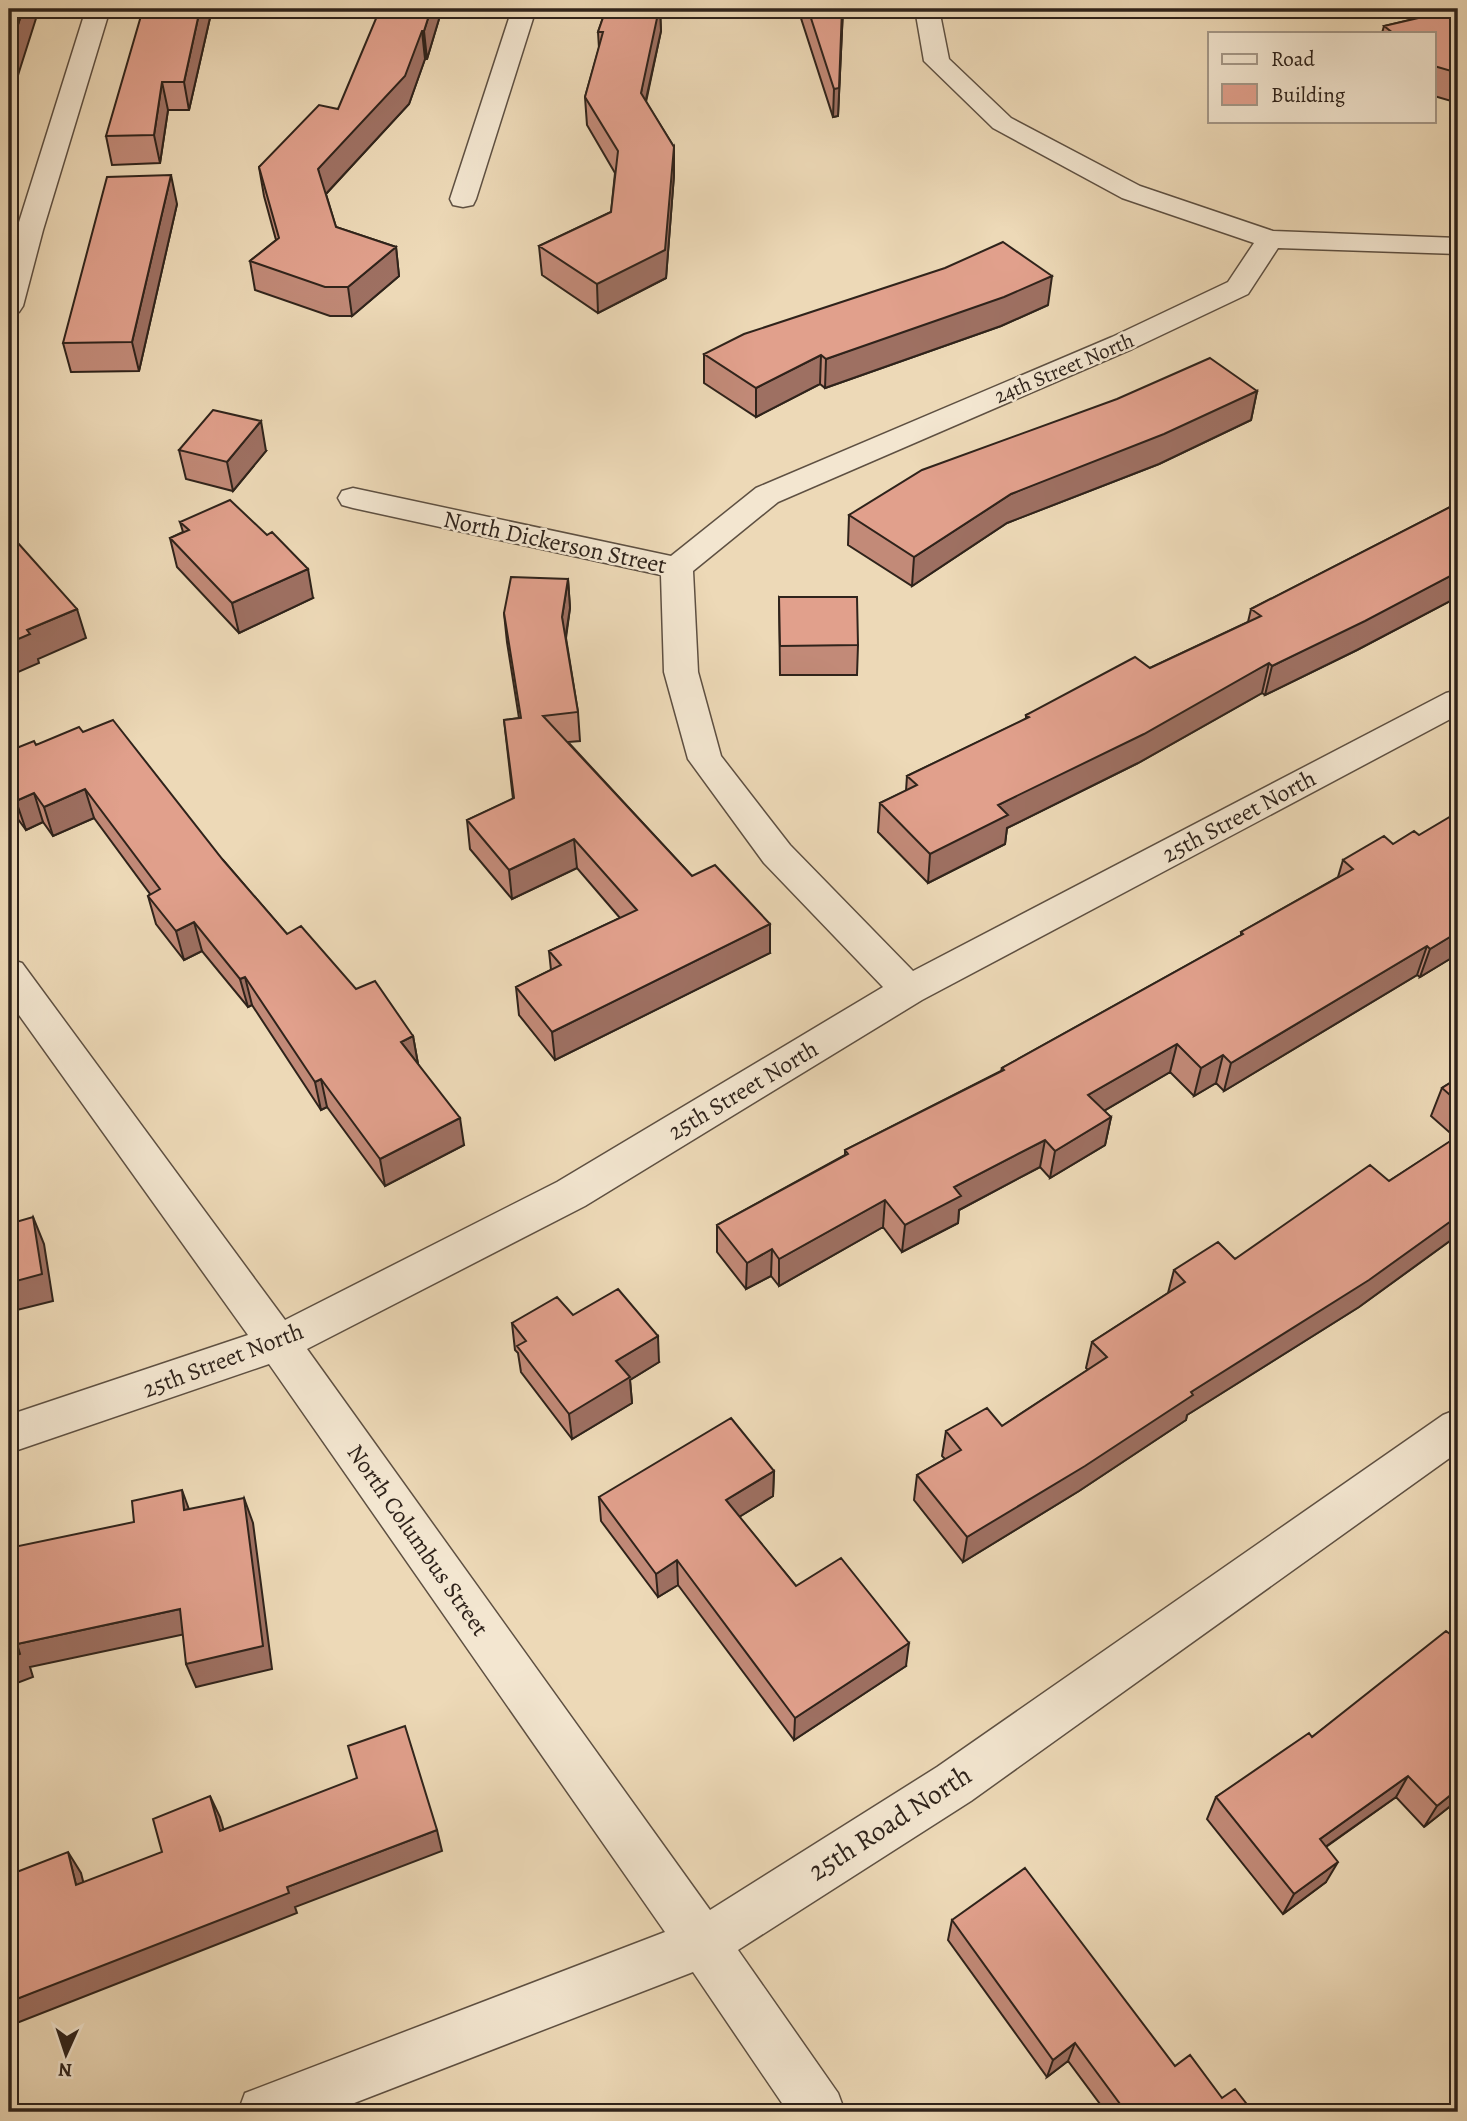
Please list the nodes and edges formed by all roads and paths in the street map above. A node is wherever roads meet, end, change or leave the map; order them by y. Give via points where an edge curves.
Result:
1 (98, 9) edge
2 (524, 9) edge
3 (927, 9) edge
4 (463, 199) dead end
5 (1270, 239) junction
6 (1458, 246) edge
7 (9, 306) edge
8 (353, 498) dead end
9 (677, 568) junction
10 (1458, 701) edge
11 (9, 973) edge
12 (909, 990) junction
13 (279, 1343) junction
14 (1458, 1427) edge
15 (9, 1434) edge
16 (704, 1942) junction
17 (264, 2112) edge
18 (819, 2112) edge

1 - 7 street
2 - 4 street
3 - 5 street via 937,61 1002,123 1131,192
5 - 6 street
5 - 9 street, 24th Street North via 1238,288 1135,338 767,495
8 - 9 street, North Dickerson Street
9 - 12 street, North Dickerson Street via 681,672 705,759 777,854
10 - 12 street, 25th Street North
11 - 13 street, North Columbus Street
12 - 13 street, 25th Street North via 571,1194
13 - 15 street, 25th Street North
13 - 16 street, North Columbus Street
14 - 16 street, 25th Road North via 954,1784
16 - 17 street, 25th Road North
16 - 18 street, North Columbus Street

